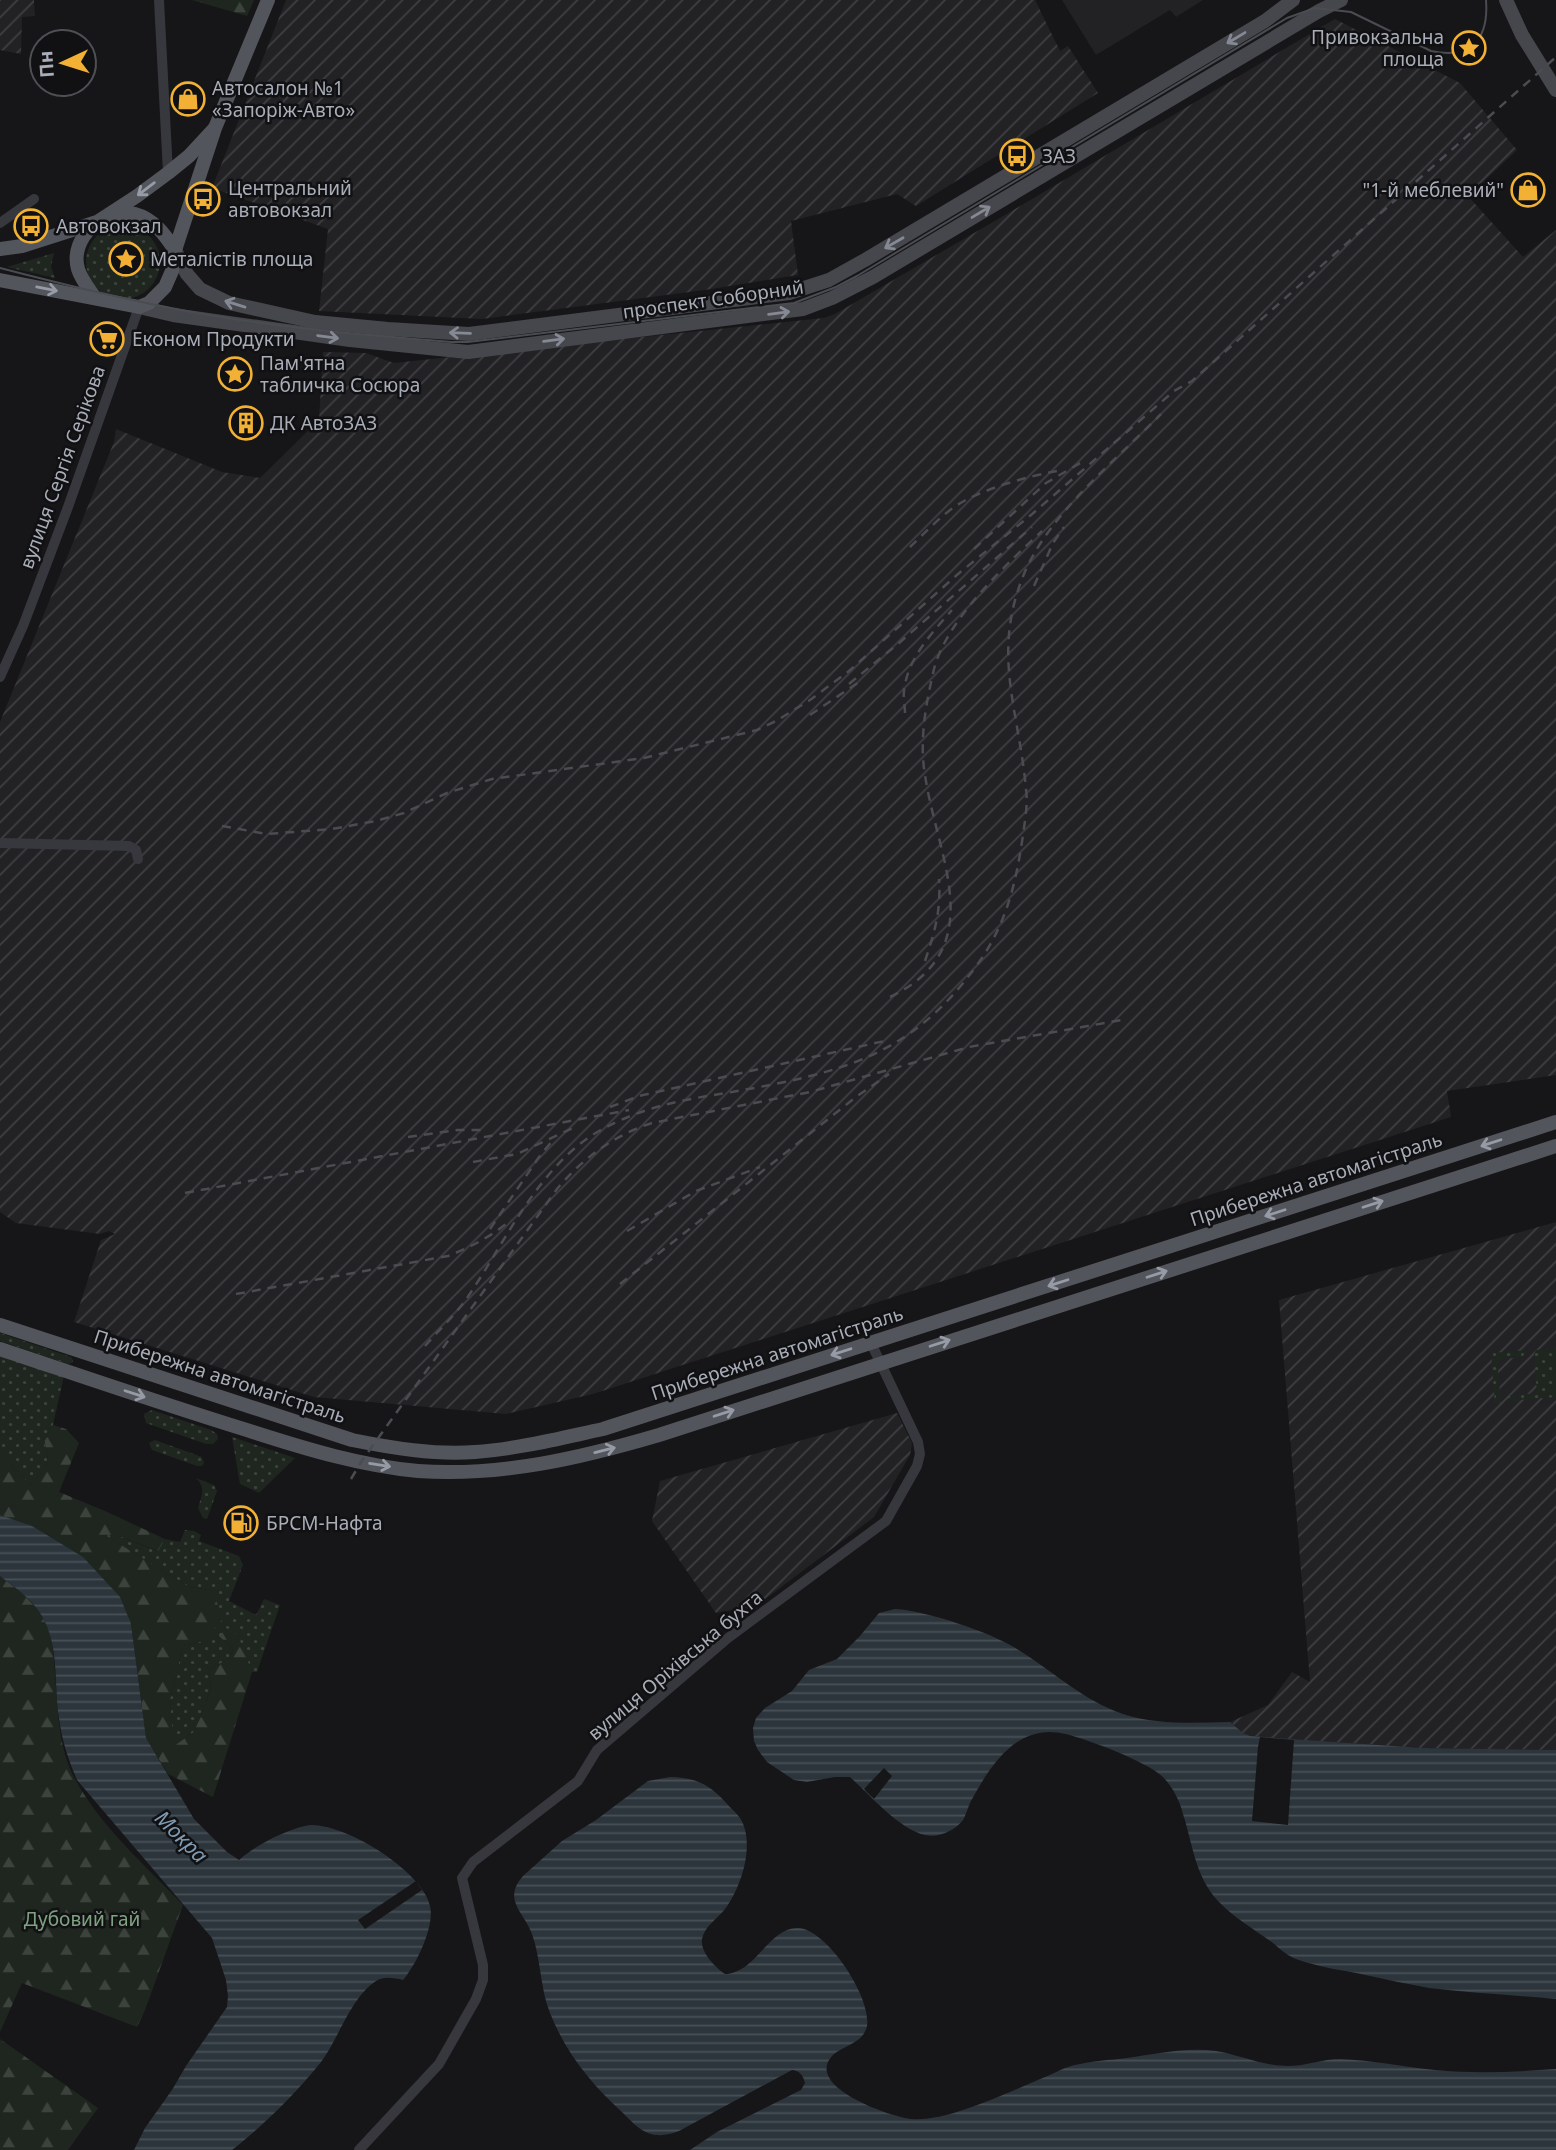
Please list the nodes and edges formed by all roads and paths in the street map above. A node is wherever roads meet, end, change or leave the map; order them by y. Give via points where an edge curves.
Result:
1 (159, 0) edge
2 (268, 0) edge
3 (1293, 0) edge
4 (1341, 0) edge
5 (1506, 0) edge
6 (1314, 5) edge
7 (1556, 90) edge
8 (215, 128) junction
9 (168, 173) junction
10 (34, 199) dead end
11 (97, 222) junction
12 (0, 223) edge
13 (0, 249) edge
14 (176, 250) junction
15 (0, 280) edge
16 (824, 281) junction
17 (94, 298) junction
18 (832, 298) junction
19 (139, 307) junction
20 (0, 677) edge
21 (0, 843) edge
22 (138, 859) dead end
23 (1556, 1122) edge
24 (1556, 1146) edge
25 (0, 1325) edge
26 (871, 1343) junction
27 (0, 1349) edge
28 (73, 1349) junction
29 (110, 1362) junction
30 (881, 1362) junction
31 (65, 1371) junction
32 (103, 1384) junction
33 (359, 2150) edge

1 - 9 street
2 - 8 main road
3 -> 16 main road, проспект Соборний via 1265,21
4 - 6 main road, проспект Соборний
5 - 7 main road
18 -> 6 main road, проспект Соборний
8 - 9 main road
8 - 14 main road
9 -> 11 main road
10 - 12 street
11 - 13 main road
11 - 14 main road via 115,214 134,214 152,222
11 - 17 main road via 78,251 78,268
16 -> 14 main road, проспект Соборний via 789,293 469,334 315,322 229,303 200,289
14 - 19 main road via 165,287
15 -> 17 main road
16 - 18 main road
17 - 19 main road
19 -> 18 main road, проспект Соборний via 350,340 468,352 785,313
19 - 20 street, вулиця Сергія Серікова via 64,519
21 - 22 street via 129,846
23 -> 26 main road, Прибережна автомагістраль
30 -> 24 main road
25 - 28 main road, Прибережна автомагістраль
26 -> 29 main road, Прибережна автомагістраль via 603,1429 475,1452 413,1450 352,1440
26 - 30 street, вулиця Оріхівська бухта
27 - 31 main road
28 - 29 main road, Прибережна автомагістраль
28 - 31 main road via 76,1366
29 - 32 main road via 103,1362 96,1372
32 -> 30 main road via 313,1451 417,1471 460,1472 528,1466 607,1450
30 - 33 street, вулиця Оріхівська бухта via 920,1454 886,1521 728,1638 597,1750 578,1781 473,1862 462,1878 483,1965 476,1999 439,2064
31 - 32 main road

